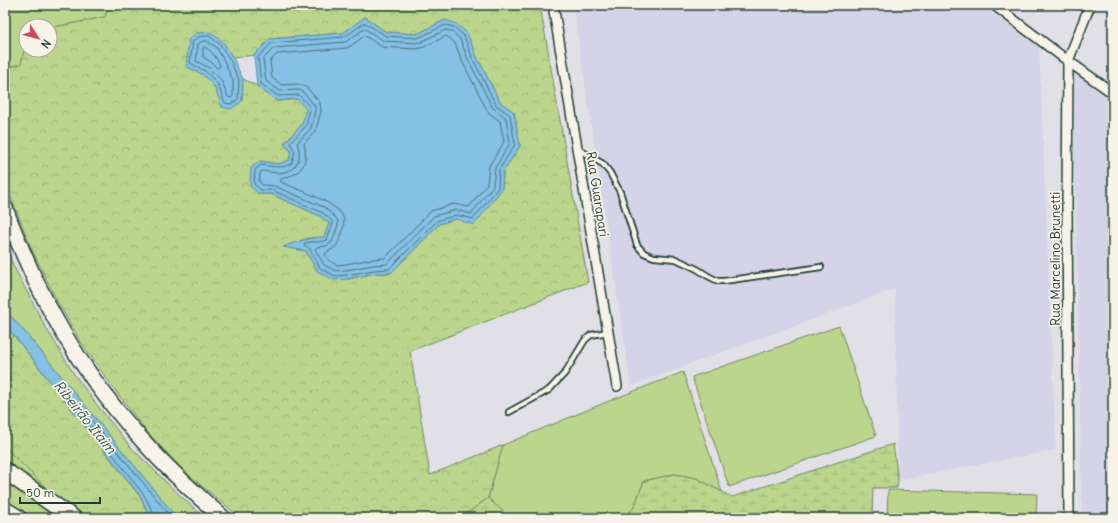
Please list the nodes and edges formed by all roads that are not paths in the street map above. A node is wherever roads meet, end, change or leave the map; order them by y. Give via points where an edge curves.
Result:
1 (553, 5) edge
2 (994, 5) edge
3 (1090, 5) edge
4 (1068, 61) junction
5 (1113, 93) edge
6 (577, 148) junction
7 (5, 208) edge
8 (821, 267) dead end
9 (608, 332) junction
10 (617, 386) dead end
11 (509, 412) dead end
12 (5, 471) edge
13 (5, 510) edge
14 (18, 518) edge
15 (73, 518) edge
16 (223, 518) edge
17 (1069, 518) edge

1 - 6 street, Rua Guarapari
2 - 4 street
3 - 4 street, Rua Marcelino Brunetti
4 - 5 street
4 - 17 street, Rua Marcelino Brunetti
6 - 8 lane via 603,164 610,173 620,192 637,245 644,253 654,257 676,259 718,281
6 - 9 street, Rua Guarapari
7 - 16 highway via 33,276 69,343 89,372 152,452
9 - 10 street, Rua Guarapari
9 - 11 lane via 591,335 585,340 565,373 549,390
12 - 15 highway
13 - 14 highway

